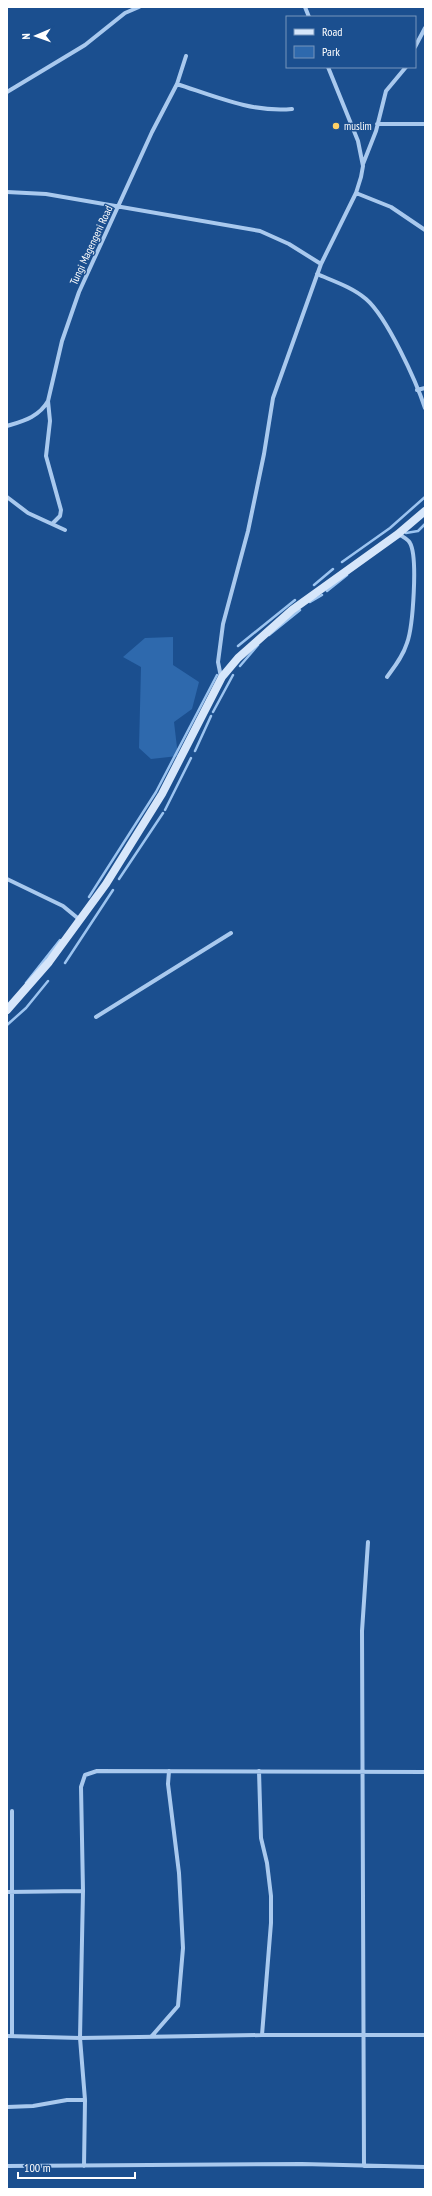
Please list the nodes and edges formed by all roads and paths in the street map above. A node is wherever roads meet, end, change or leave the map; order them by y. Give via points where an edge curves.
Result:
1 (139, 7) edge
2 (425, 28) edge
3 (416, 45) edge
4 (186, 56) dead end
5 (328, 68) edge
6 (405, 68) edge
7 (177, 84) junction
8 (7, 92) edge
9 (292, 109) dead end
10 (378, 124) junction
11 (425, 124) edge
12 (363, 166) junction
13 (7, 192) edge
14 (356, 193) junction
15 (118, 208) junction
16 (425, 230) edge
17 (321, 264) junction
18 (317, 274) junction
19 (425, 388) edge
20 (418, 390) junction
21 (48, 401) junction
22 (425, 408) edge
23 (7, 426) edge
24 (7, 497) edge
25 (425, 511) edge
26 (52, 523) junction
27 (65, 530) dead end
28 (398, 534) junction
29 (222, 677) junction
30 (387, 677) dead end
31 (7, 879) edge
32 (80, 920) junction
33 (231, 933) dead end
34 (7, 1010) edge
35 (96, 1017) dead end
36 (368, 1542) dead end
37 (169, 1771) junction
38 (259, 1772) junction
39 (362, 1772) junction
40 (425, 1772) edge
41 (12, 1811) dead end
42 (83, 1891) junction
43 (9, 1892) edge
44 (362, 2034) junction
45 (262, 2035) junction
46 (425, 2035) edge
47 (9, 2036) edge
48 (151, 2037) junction
49 (80, 2038) junction
50 (85, 2100) junction
51 (7, 2106) edge
52 (7, 2166) edge
53 (84, 2166) junction
54 (364, 2166) junction
55 (425, 2167) edge

1 - 8 street via 125,14 85,45
2 - 3 street
4 - 7 street, Tungi Magengeni Road
5 - 12 street via 358,141
6 - 10 street via 386,91
7 - 9 street via 262,109
7 - 15 street, Tungi Magengeni Road
10 - 11 street
10 - 12 street
12 - 14 street
13 - 15 street via 46,194
14 - 16 street via 391,207
14 - 17 street
15 - 17 street via 260,231 289,244
15 - 21 street, Tungi Magengeni Road via 79,292 62,341
17 - 18 street
18 - 20 street via 356,292 375,308
18 - 29 street via 273,398 248,531 223,624 218,662
19 - 20 street
20 - 22 street
21 - 23 street, Tungi Magengeni Road via 44,409 35,416
21 - 26 street via 50,420 46,456 61,510 60,516
24 - 26 street via 28,513
25 - 28 main road
26 - 27 street
28 - 29 main road via 292,610 238,658
28 - 30 street via 409,541 413,550 413,600 408,642 402,658
29 - 32 main road via 162,794 106,884
31 - 32 street via 64,906
32 - 34 main road
33 - 35 street
36 - 39 street via 362,1631
37 - 38 street
37 - 42 street via 92,1771 83,1778
37 - 48 street via 183,1948 178,2006
38 - 39 street
38 - 45 street via 261,1838 268,1863 271,1896
39 - 40 street
39 - 44 street
41 - 43 street
42 - 43 street
42 - 49 street
43 - 47 street
44 - 45 street
44 - 46 street
44 - 54 street
45 - 48 street
47 - 49 street
48 - 49 street
49 - 50 street
50 - 51 street
50 - 53 street
52 - 53 street
53 - 54 street
54 - 55 street

